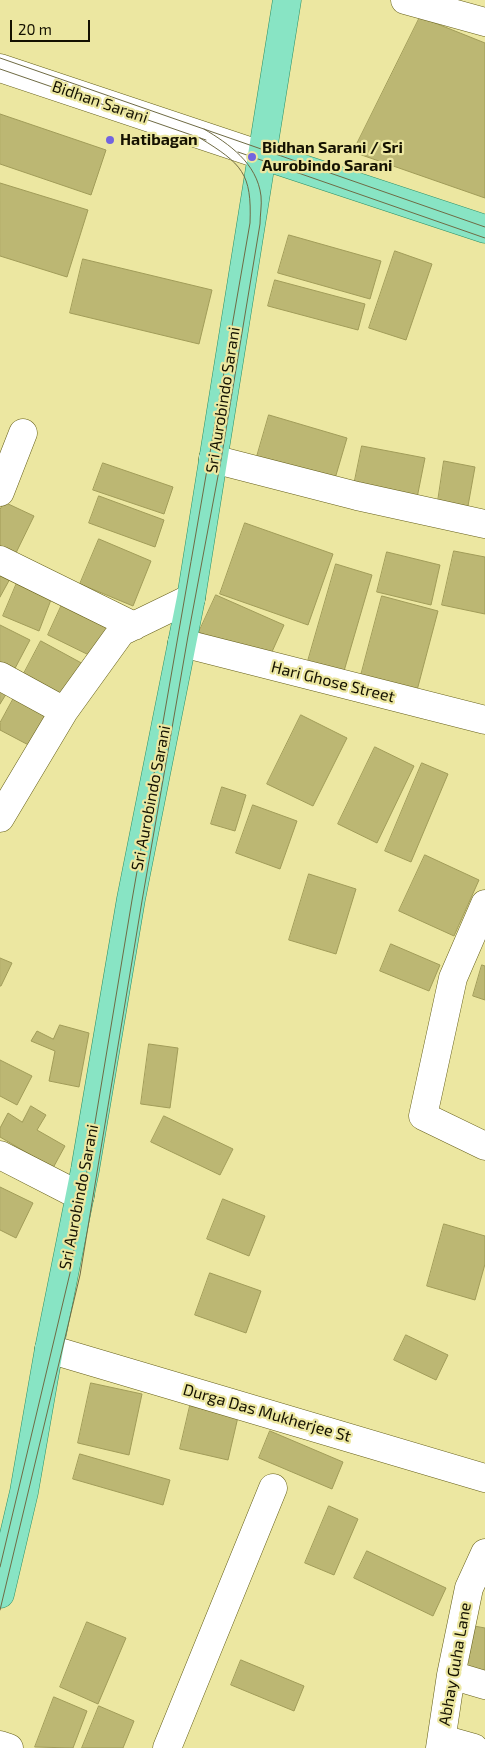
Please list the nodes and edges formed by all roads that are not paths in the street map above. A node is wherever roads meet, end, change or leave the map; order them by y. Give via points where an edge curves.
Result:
1 (288, 0) edge
2 (405, 0) edge
3 (485, 22) edge
4 (0, 68) edge
5 (264, 156) junction
6 (485, 229) edge
7 (23, 433) dead end
8 (213, 459) junction
9 (0, 492) edge
10 (485, 524) edge
11 (0, 560) edge
12 (191, 598) junction
13 (134, 626) junction
14 (182, 643) junction
15 (0, 676) edge
16 (64, 711) junction
17 (485, 720) edge
18 (8, 787) edge
19 (0, 818) edge
20 (485, 904) edge
21 (485, 1146) edge
22 (0, 1155) edge
23 (80, 1196) junction
24 (49, 1349) junction
25 (485, 1478) edge
26 (273, 1488) dead end
27 (485, 1553) edge
28 (0, 1594) edge
29 (451, 1675) junction
30 (485, 1685) edge
31 (441, 1743) edge
32 (0, 1745) edge
33 (9, 1748) edge
34 (166, 1748) edge
35 (474, 1748) edge

1 - 5 main road, Sri Aurobindo Sarani
2 - 3 street
4 - 5 street, Bidhan Sarani
5 - 6 main road, Bidhan Sarani
5 - 8 main road, Sri Aurobindo Sarani
7 - 9 street
8 - 10 street via 357,496
8 - 12 main road, Sri Aurobindo Sarani
11 - 13 street
12 - 13 street
12 - 14 main road, Sri Aurobindo Sarani
13 - 16 street via 121,632
14 - 17 street, Hari Ghose Street
14 - 23 main road, Sri Aurobindo Sarani via 131,899
15 - 16 street
16 - 18 street
18 - 19 street
20 - 21 street via 453,978 423,1116
22 - 23 street
23 - 24 main road, Sri Aurobindo Sarani
24 - 25 street, Durga Das Mukherjee St
24 - 28 main road, Sri Aurobindo Sarani via 24,1492
26 - 34 street
27 - 29 street, Abhay Guha Lane via 469,1588
29 - 30 street
29 - 31 street, Abhay Guha Lane
31 - 35 street
32 - 33 street

